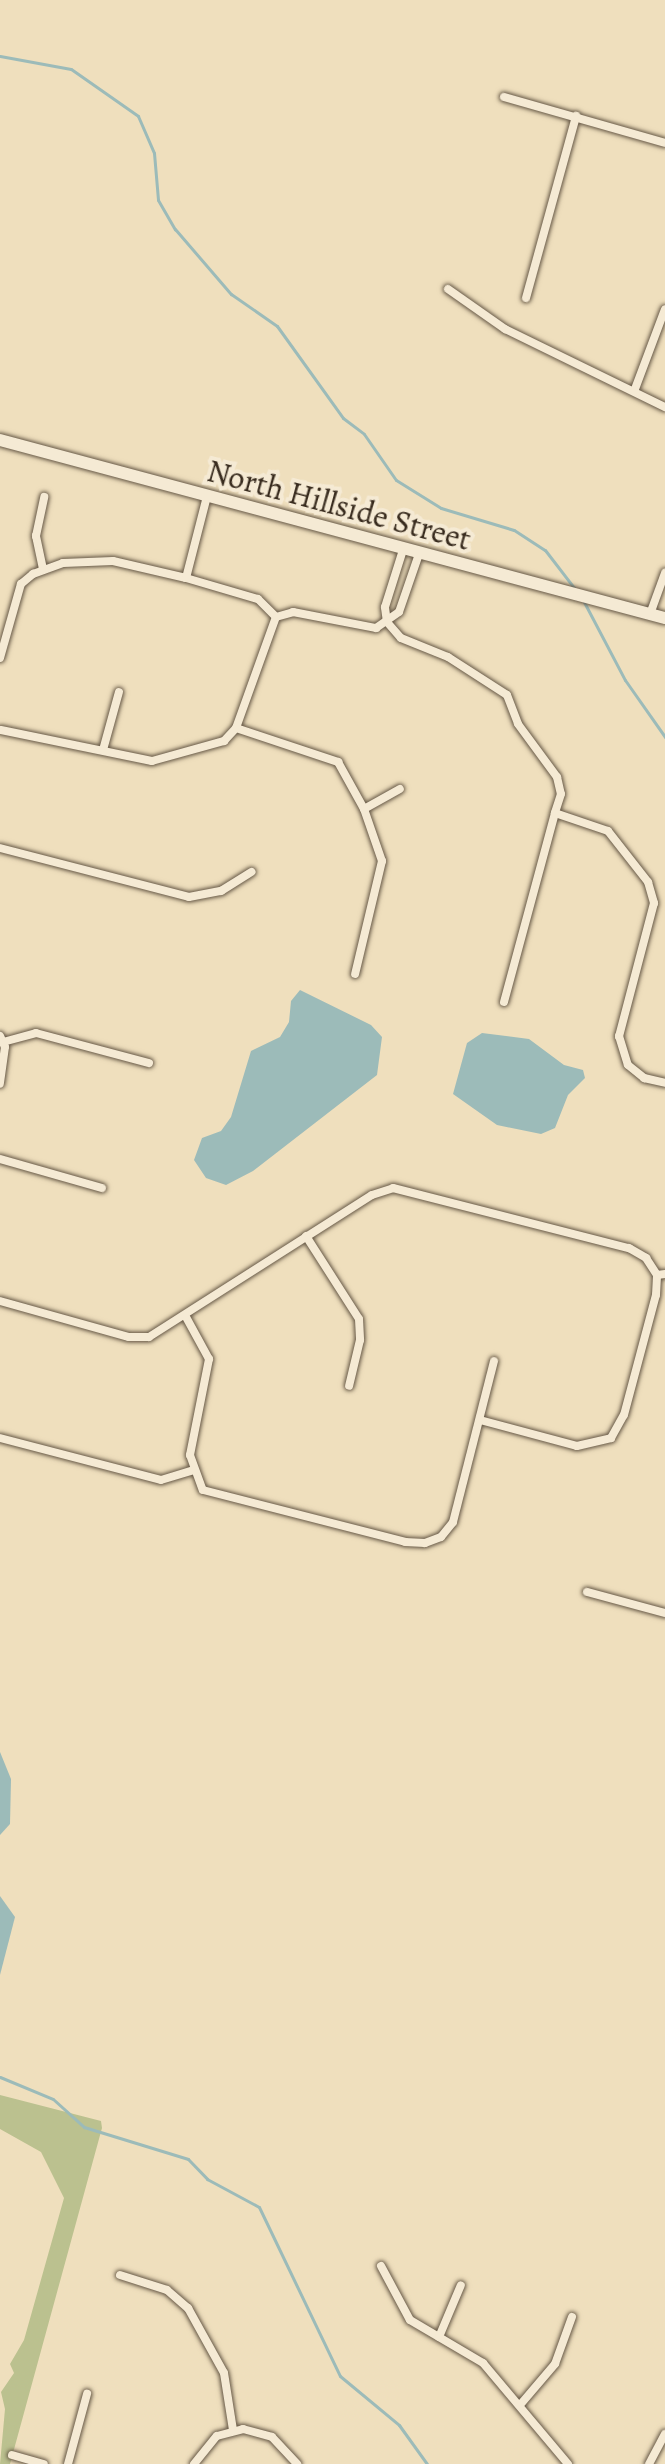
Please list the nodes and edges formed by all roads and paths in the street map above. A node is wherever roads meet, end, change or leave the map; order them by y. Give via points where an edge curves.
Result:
1 (504, 97) dead end
2 (576, 116) junction
3 (665, 143) edge
4 (448, 289) dead end
5 (526, 298) dead end
6 (665, 309) edge
7 (635, 389) junction
8 (665, 407) edge
9 (0, 440) edge
10 (207, 496) junction
11 (44, 497) dead end
12 (403, 550) junction
13 (419, 554) junction
14 (43, 569) junction
15 (665, 573) edge
16 (186, 578) junction
17 (650, 614) junction
18 (276, 617) junction
19 (665, 618) edge
20 (387, 622) junction
21 (0, 658) edge
22 (119, 692) dead end
23 (236, 728) junction
24 (0, 729) edge
25 (103, 750) junction
26 (400, 789) dead end
27 (364, 809) junction
28 (555, 813) junction
29 (0, 848) edge
30 (252, 872) dead end
31 (355, 974) dead end
32 (504, 1002) dead end
33 (2, 1039) edge
34 (149, 1063) dead end
35 (665, 1083) edge
36 (0, 1084) edge
37 (0, 1159) edge
38 (102, 1188) dead end
39 (306, 1236) junction
40 (661, 1274) edge
41 (0, 1301) edge
42 (186, 1317) junction
43 (494, 1361) dead end
44 (349, 1386) dead end
45 (480, 1420) junction
46 (0, 1438) edge
47 (193, 1470) junction
48 (587, 1592) dead end
49 (665, 1613) edge
50 (381, 2266) dead end
51 (120, 2275) dead end
52 (461, 2285) dead end
53 (572, 2317) dead end
54 (439, 2337) junction
55 (87, 2394) dead end
56 (520, 2405) junction
57 (233, 2430) junction
58 (665, 2434) edge
59 (12, 2455) dead end
60 (44, 2464) edge
61 (68, 2464) edge
62 (194, 2464) edge
63 (297, 2464) edge
64 (568, 2464) edge
65 (649, 2464) edge

1 - 2 street
2 - 3 street
2 - 5 street
4 - 7 street via 505,329
6 - 7 street
7 - 8 street
9 - 10 main road, North Hillside Street
10 - 12 main road, North Hillside Street
10 - 16 street
11 - 14 street via 36,536
12 - 13 main road, North Hillside Street
12 - 20 street via 385,607
13 - 17 main road, North Hillside Street
13 - 20 street via 399,612
14 - 16 street via 99,559
14 - 21 street via 21,584
15 - 17 street
16 - 18 street via 258,599
17 - 19 main road, North Hillside Street
18 - 20 street via 293,612 363,628
18 - 23 street
20 - 28 street via 401,638 448,657 507,695 518,724 557,777 561,794
22 - 25 street
23 - 25 street via 224,741 162,759 139,760
23 - 27 street via 338,762
24 - 25 street
26 - 27 street
27 - 31 street via 382,861
28 - 32 street
28 - 35 street via 608,831 653,892 619,1036 628,1065 644,1078
29 - 30 street via 189,897 221,891
33 - 34 street via 36,1033
33 - 36 street
37 - 38 street
39 - 40 street via 379,1191 400,1188 629,1248
39 - 42 street
39 - 44 street via 359,1319 360,1340
40 - 45 street via 624,1415 611,1438 577,1446
41 - 42 street via 129,1337 157,1335
42 - 47 street via 205,1344 210,1365 190,1455
43 - 45 street
45 - 47 street via 453,1522 441,1537 425,1543 223,1498 203,1490
46 - 47 street via 161,1480
48 - 49 street
50 - 54 street via 410,2320
51 - 57 street via 167,2290 188,2308 224,2373
52 - 54 street
53 - 56 street via 555,2364
54 - 56 street via 483,2363
55 - 61 street
56 - 64 street
57 - 62 street via 209,2442
57 - 63 street via 272,2437
58 - 65 street
59 - 60 street

